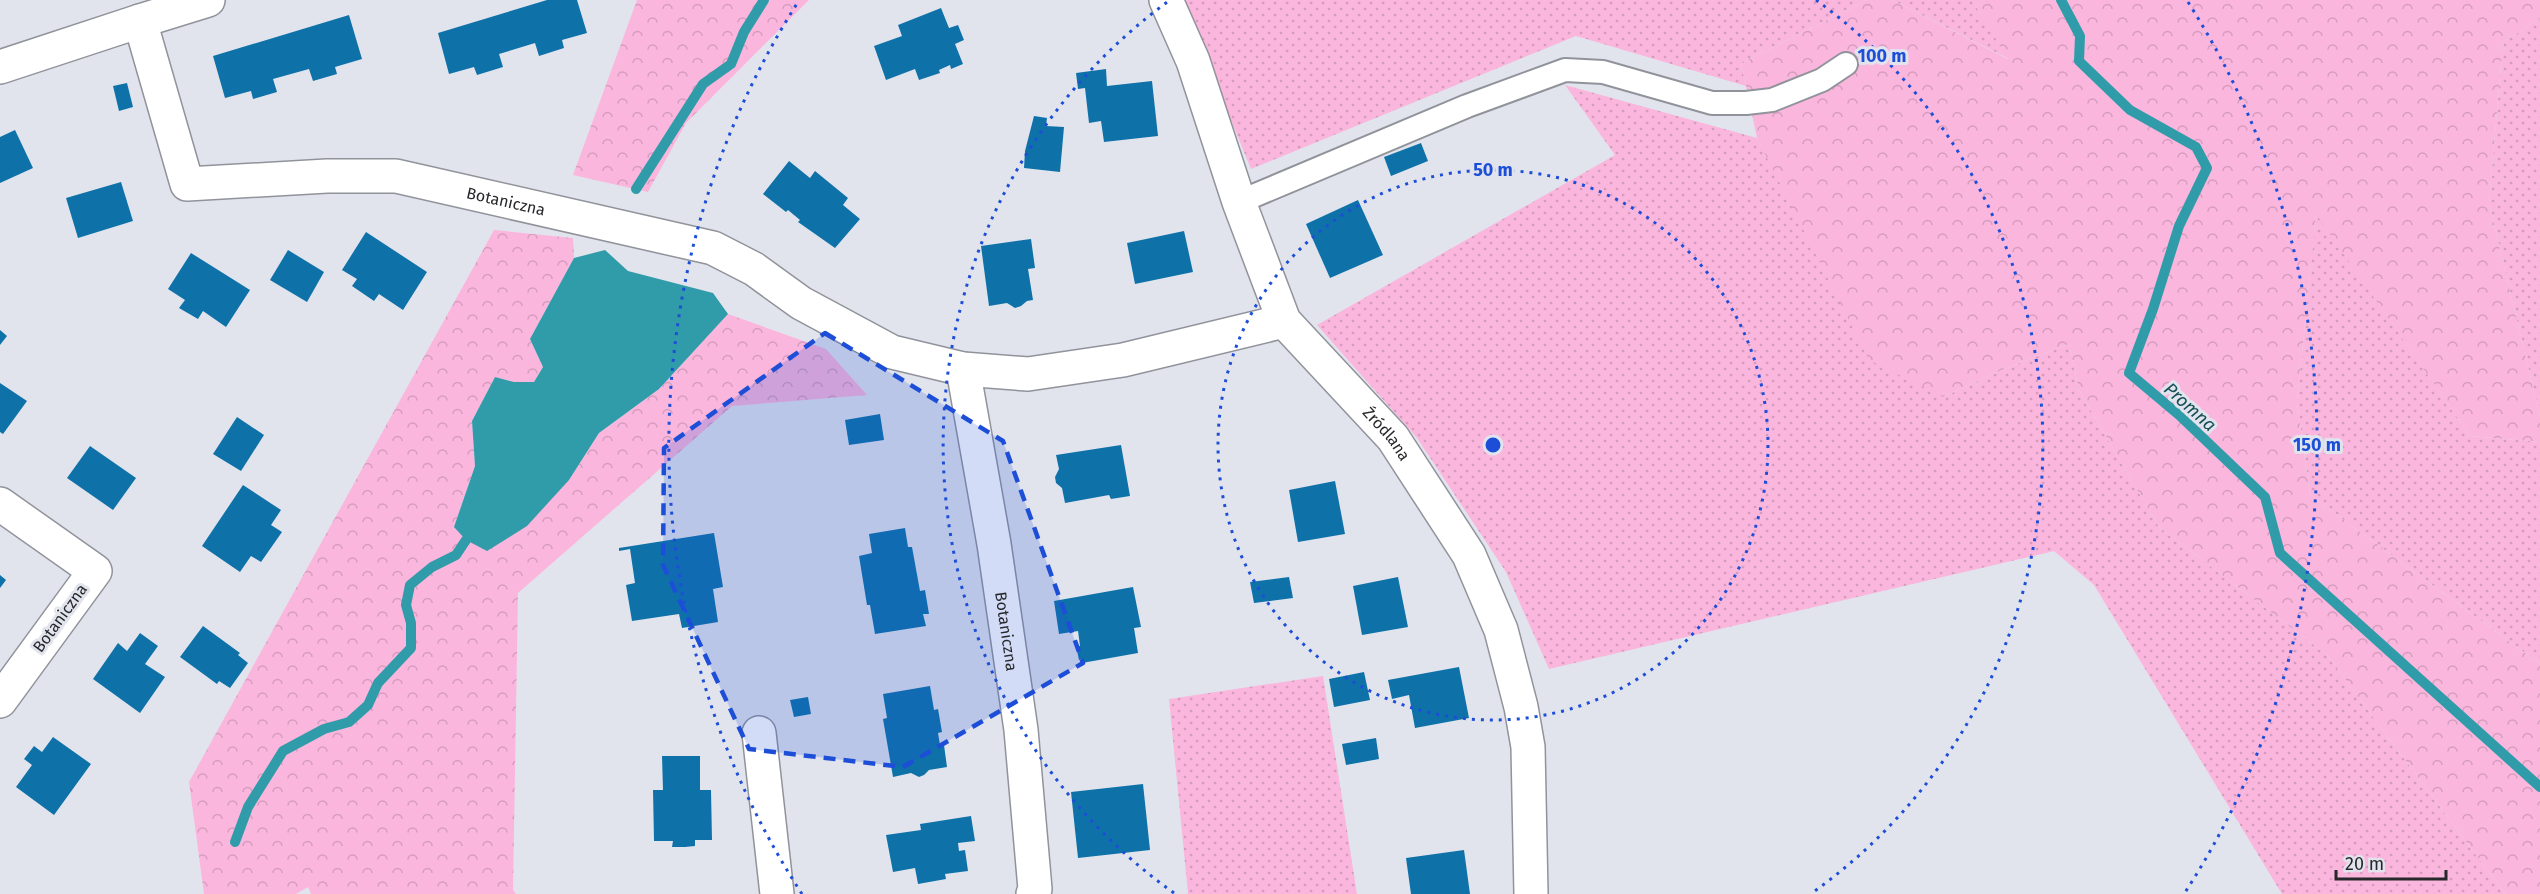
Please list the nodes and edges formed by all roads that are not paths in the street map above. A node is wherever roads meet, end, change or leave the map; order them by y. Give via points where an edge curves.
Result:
1 (208, 0) edge
2 (1166, 0) edge
3 (140, 21) junction
4 (1846, 64) dead end
5 (0, 67) edge
6 (1239, 202) junction
7 (1284, 321) junction
8 (963, 369) junction
9 (0, 504) edge
10 (0, 701) edge
11 (759, 733) dead end
12 (777, 894) edge
13 (1033, 894) edge
14 (1531, 894) edge

1 - 3 street
2 - 6 street, Źródlana via 1193,61
3 - 5 street
3 - 8 street, Botaniczna via 187,184 396,176 713,248 754,269 801,303 892,352
4 - 6 lane via 1822,80 1772,100 1746,103 1713,103 1603,72 1565,70 1467,106
6 - 7 street, Źródlana
7 - 8 street, Botaniczna via 1122,360 1028,374
7 - 14 street, Źródlana via 1393,438 1469,555 1492,608 1511,666 1528,747
8 - 13 street, Botaniczna via 1021,730
9 - 10 street, Botaniczna via 94,571
11 - 12 street

